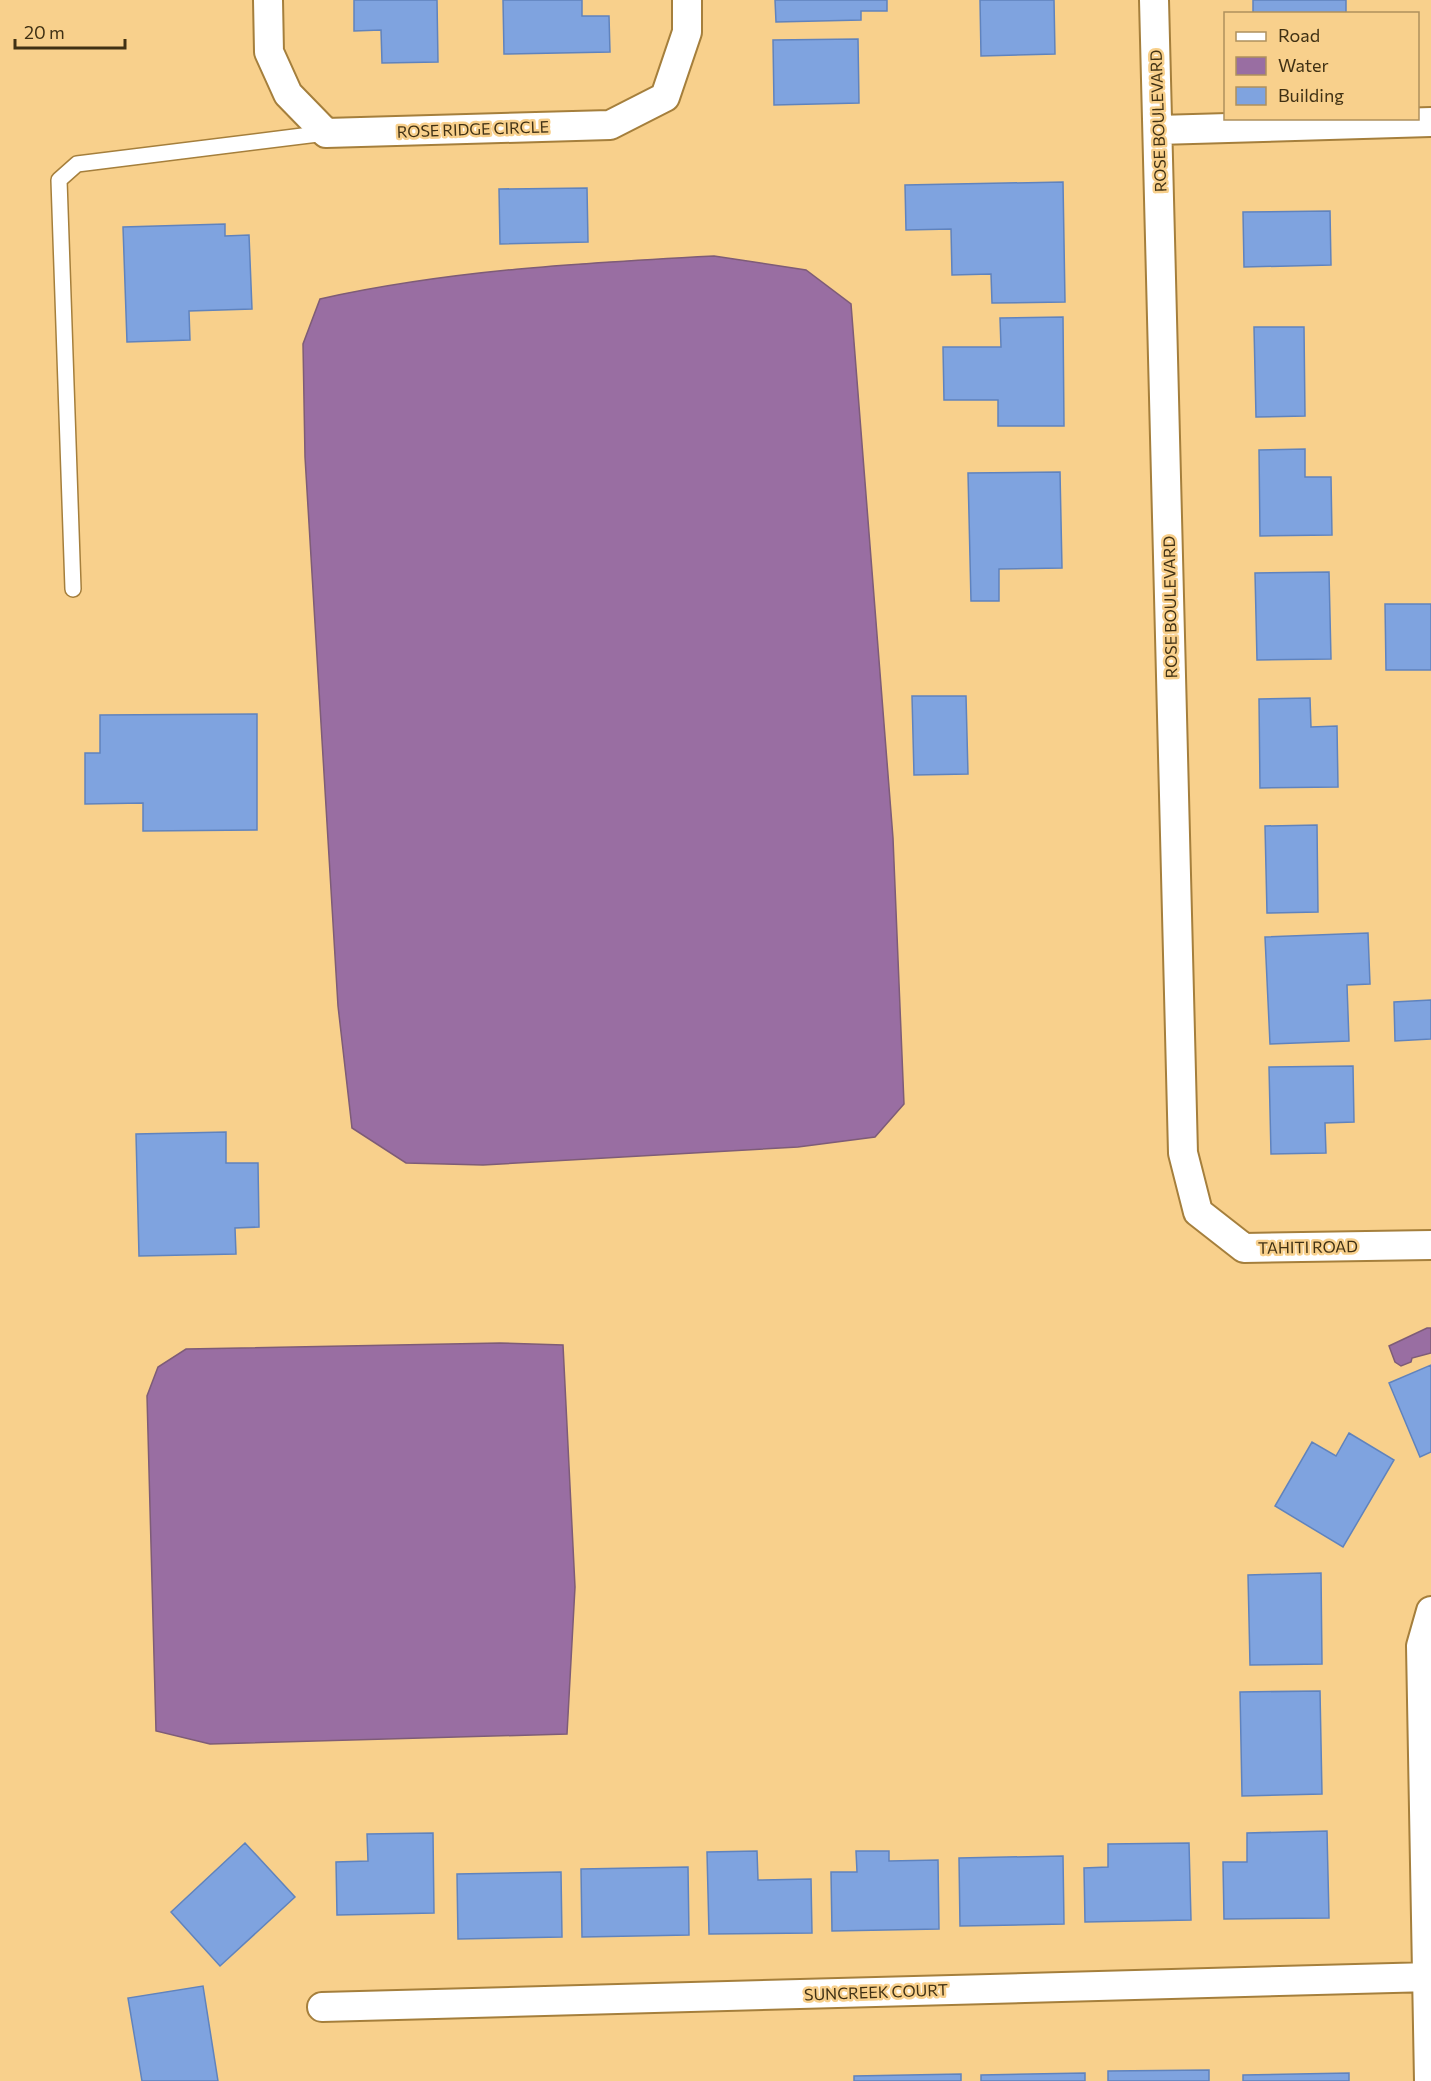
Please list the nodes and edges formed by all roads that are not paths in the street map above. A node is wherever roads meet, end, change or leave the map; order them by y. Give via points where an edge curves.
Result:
1 (268, 0) edge
2 (687, 0) edge
3 (1154, 0) edge
4 (1431, 122) edge
5 (1158, 130) junction
6 (326, 132) junction
7 (73, 589) dead end
8 (1198, 1212) joint
9 (1431, 1245) edge
10 (1431, 1611) edge
11 (1429, 1977) edge
12 (322, 2007) dead end
13 (1429, 2081) edge

1 - 6 street via 269,52 288,94
2 - 6 street, ROSE RIDGE CIRCLE via 687,32 665,97 610,125
3 - 5 street, ROSE BOULEVARD
4 - 5 street
5 - 8 street, ROSE BOULEVARD via 1183,1153
6 - 7 lane via 77,164 59,180
8 - 9 street, TAHITI ROAD via 1244,1248
10 - 11 street via 1421,1646
11 - 12 street, SUNCREEK COURT
11 - 13 street

